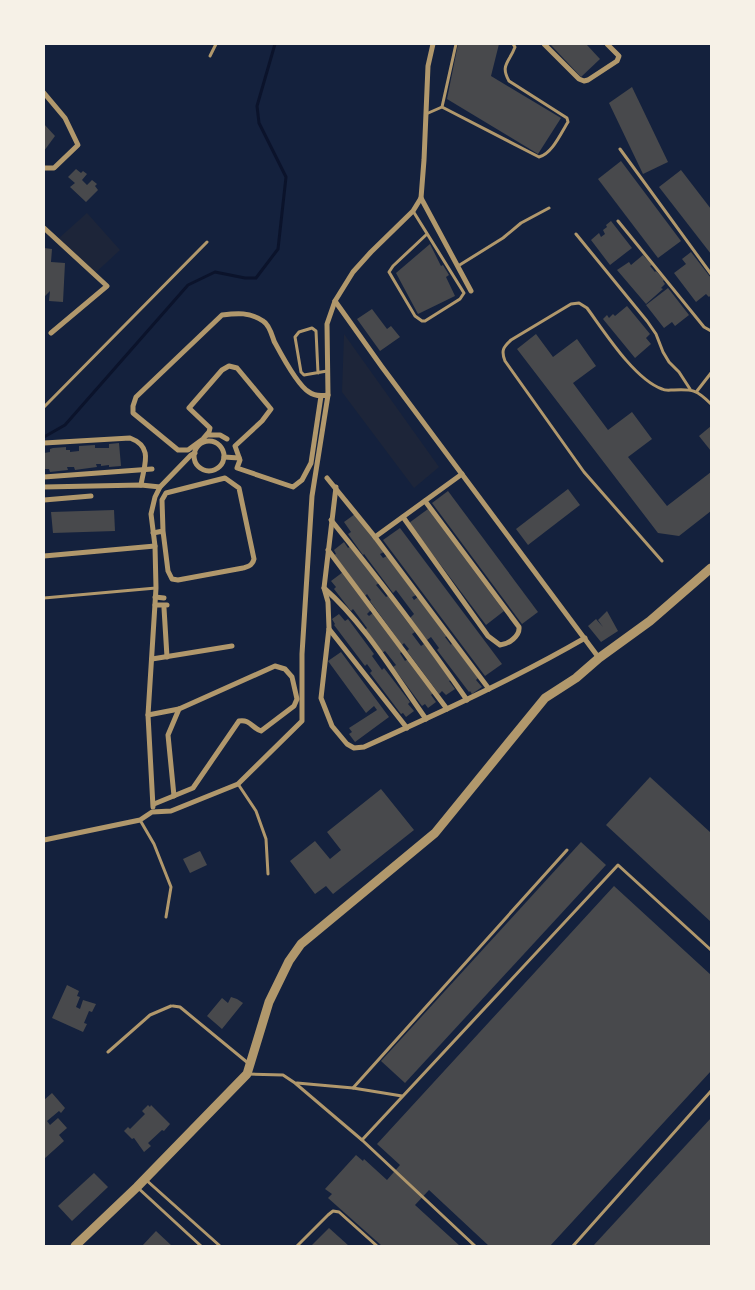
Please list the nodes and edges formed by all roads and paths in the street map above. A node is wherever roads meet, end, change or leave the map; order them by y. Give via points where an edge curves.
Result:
1 (216, 44) edge
2 (434, 44) edge
3 (456, 44) edge
4 (513, 44) edge
5 (544, 44) edge
6 (607, 44) edge
7 (210, 56) dead end
8 (44, 93) edge
9 (442, 108) junction
10 (426, 114) junction
11 (620, 149) dead end
12 (44, 168) edge
13 (421, 198) junction
14 (549, 208) dead end
15 (413, 211) junction
16 (618, 221) dead end
17 (44, 228) edge
18 (427, 234) junction
19 (576, 234) dead end
20 (207, 242) dead end
21 (458, 266) junction
22 (711, 274) edge
23 (471, 291) dead end
24 (335, 301) junction
25 (711, 331) edge
26 (51, 333) dead end
27 (327, 371) junction
28 (318, 373) junction
29 (711, 373) edge
30 (690, 389) junction
31 (696, 391) junction
32 (327, 398) junction
33 (320, 399) junction
34 (711, 404) edge
35 (44, 407) edge
36 (207, 435) junction
37 (227, 439) dead end
38 (44, 443) edge
39 (191, 453) junction
40 (224, 457) junction
41 (240, 458) junction
42 (152, 469) dead end
43 (144, 470) junction
44 (89, 474) junction
45 (462, 474) junction
46 (44, 478) edge
47 (327, 478) dead end
48 (142, 485) junction
49 (44, 487) edge
50 (90, 487) junction
51 (160, 487) junction
52 (336, 487) junction
53 (91, 496) dead end
54 (44, 500) edge
55 (425, 501) junction
56 (403, 517) junction
57 (331, 520) junction
58 (163, 531) junction
59 (153, 533) junction
60 (375, 537) junction
61 (155, 546) junction
62 (328, 550) junction
63 (44, 556) edge
64 (662, 561) dead end
65 (711, 568) edge
66 (156, 588) junction
67 (324, 588) junction
68 (155, 597) junction
69 (44, 598) edge
70 (164, 598) dead end
71 (155, 605) junction
72 (329, 628) junction
73 (586, 638) junction
74 (232, 646) dead end
75 (167, 657) junction
76 (599, 658) junction
77 (152, 659) junction
78 (489, 689) junction
79 (467, 700) junction
80 (179, 709) junction
81 (447, 709) junction
82 (148, 714) junction
83 (426, 719) junction
84 (407, 728) junction
85 (238, 784) junction
86 (174, 796) junction
87 (154, 804) junction
88 (152, 812) junction
89 (140, 820) junction
90 (44, 840) edge
91 (567, 850) dead end
92 (268, 874) dead end
93 (166, 917) dead end
94 (711, 950) edge
95 (108, 1052) dead end
96 (249, 1069) junction
97 (295, 1083) junction
98 (353, 1088) junction
99 (711, 1091) edge
100 (402, 1096) junction
101 (362, 1140) junction
102 (145, 1179) junction
103 (137, 1187) junction
104 (75, 1246) edge
105 (201, 1246) edge
106 (220, 1246) edge
107 (297, 1246) edge
108 (377, 1246) edge
109 (475, 1246) edge
110 (572, 1246) edge

1 - 7 lane
2 - 10 street via 428,66
3 - 9 lane
4 - 9 lane via 515,48 504,72 509,81 567,118 568,122 544,156 539,157
5 - 6 street via 584,81 617,61 619,56
8 - 12 street via 65,118 78,146 54,168
9 - 10 lane
10 - 13 street
11 - 22 lane
13 - 15 street
13 - 21 street
14 - 21 lane
15 - 18 lane
15 - 24 street via 353,272
16 - 25 lane via 704,327
17 - 26 street via 107,286
18 - 18 lane via 389,272 422,321 460,299 464,293
19 - 30 lane via 647,320 663,352
20 - 35 lane
21 - 23 street
24 - 27 street via 326,324
24 - 45 street
27 - 28 lane
27 - 32 street
28 - 28 lane via 304,375 301,372 295,337 299,332 312,328 316,331
29 - 31 lane
30 - 31 lane
30 - 64 lane via 663,390 645,379 628,363 587,308 578,303 571,304 511,340 502,353 584,472
31 - 34 lane
32 - 33 street
32 - 85 street via 312,496 302,654 302,721
33 - 39 street via 300,383 265,322 249,314 222,315 136,397 133,406 133,413 178,450
33 - 41 street via 311,463 302,480 293,487 237,468
36 - 37 street via 220,435
36 - 39 street
36 - 41 street via 210,428 189,408 222,370 233,366 271,409 235,446
38 - 43 street via 130,438 137,440 147,455
39 - 40 street via 204,442 213,442 221,448
39 - 40 street via 199,466 208,471 217,469
39 - 51 street
40 - 41 street
42 - 43 street
43 - 44 street
43 - 48 street
44 - 46 street
44 - 50 street
45 - 55 street
45 - 73 street
47 - 52 street
48 - 50 street
48 - 51 street
49 - 50 street
51 - 59 street via 151,514
52 - 57 street
52 - 60 street
53 - 54 street
55 - 56 street
55 - 56 street via 519,627 517,636 505,644 494,642
56 - 60 street
57 - 62 street
57 - 79 street
58 - 58 street via 162,500 166,493 225,478 239,488 254,559 250,566 234,570 172,579
58 - 59 street
59 - 61 street
60 - 78 street
61 - 63 street
61 - 66 street
62 - 67 street
62 - 81 street
65 - 76 street via 650,622
66 - 68 street
66 - 69 lane
67 - 72 street
67 - 83 street via 357,622
68 - 70 street
68 - 71 street
71 - 75 street via 165,606
71 - 77 street
72 - 84 street
72 - 84 street via 322,698 332,726 354,748 364,747
73 - 76 street
73 - 78 street
74 - 75 street
75 - 77 street
76 - 96 street via 545,698 435,833 301,944 269,1002
77 - 82 street
78 - 79 street
79 - 81 street
80 - 82 street
80 - 86 street via 168,735
80 - 86 street via 275,666 285,669 292,677 297,699 294,706 261,731 250,722 239,721 197,785
81 - 83 street
82 - 87 street
83 - 84 street
85 - 88 street via 171,811
85 - 92 lane via 256,811 266,839
86 - 87 street
87 - 88 street
88 - 89 street
89 - 90 street
89 - 93 lane via 154,844 171,887
91 - 98 lane
94 - 100 lane via 618,865
95 - 96 lane via 150,1015 180,1006
96 - 97 lane via 284,1075
96 - 102 street
97 - 98 lane
97 - 101 lane
98 - 100 lane
99 - 110 lane
100 - 101 lane
101 - 109 lane
102 - 103 street
102 - 106 lane
103 - 104 street
103 - 105 lane
107 - 108 lane via 334,1211

